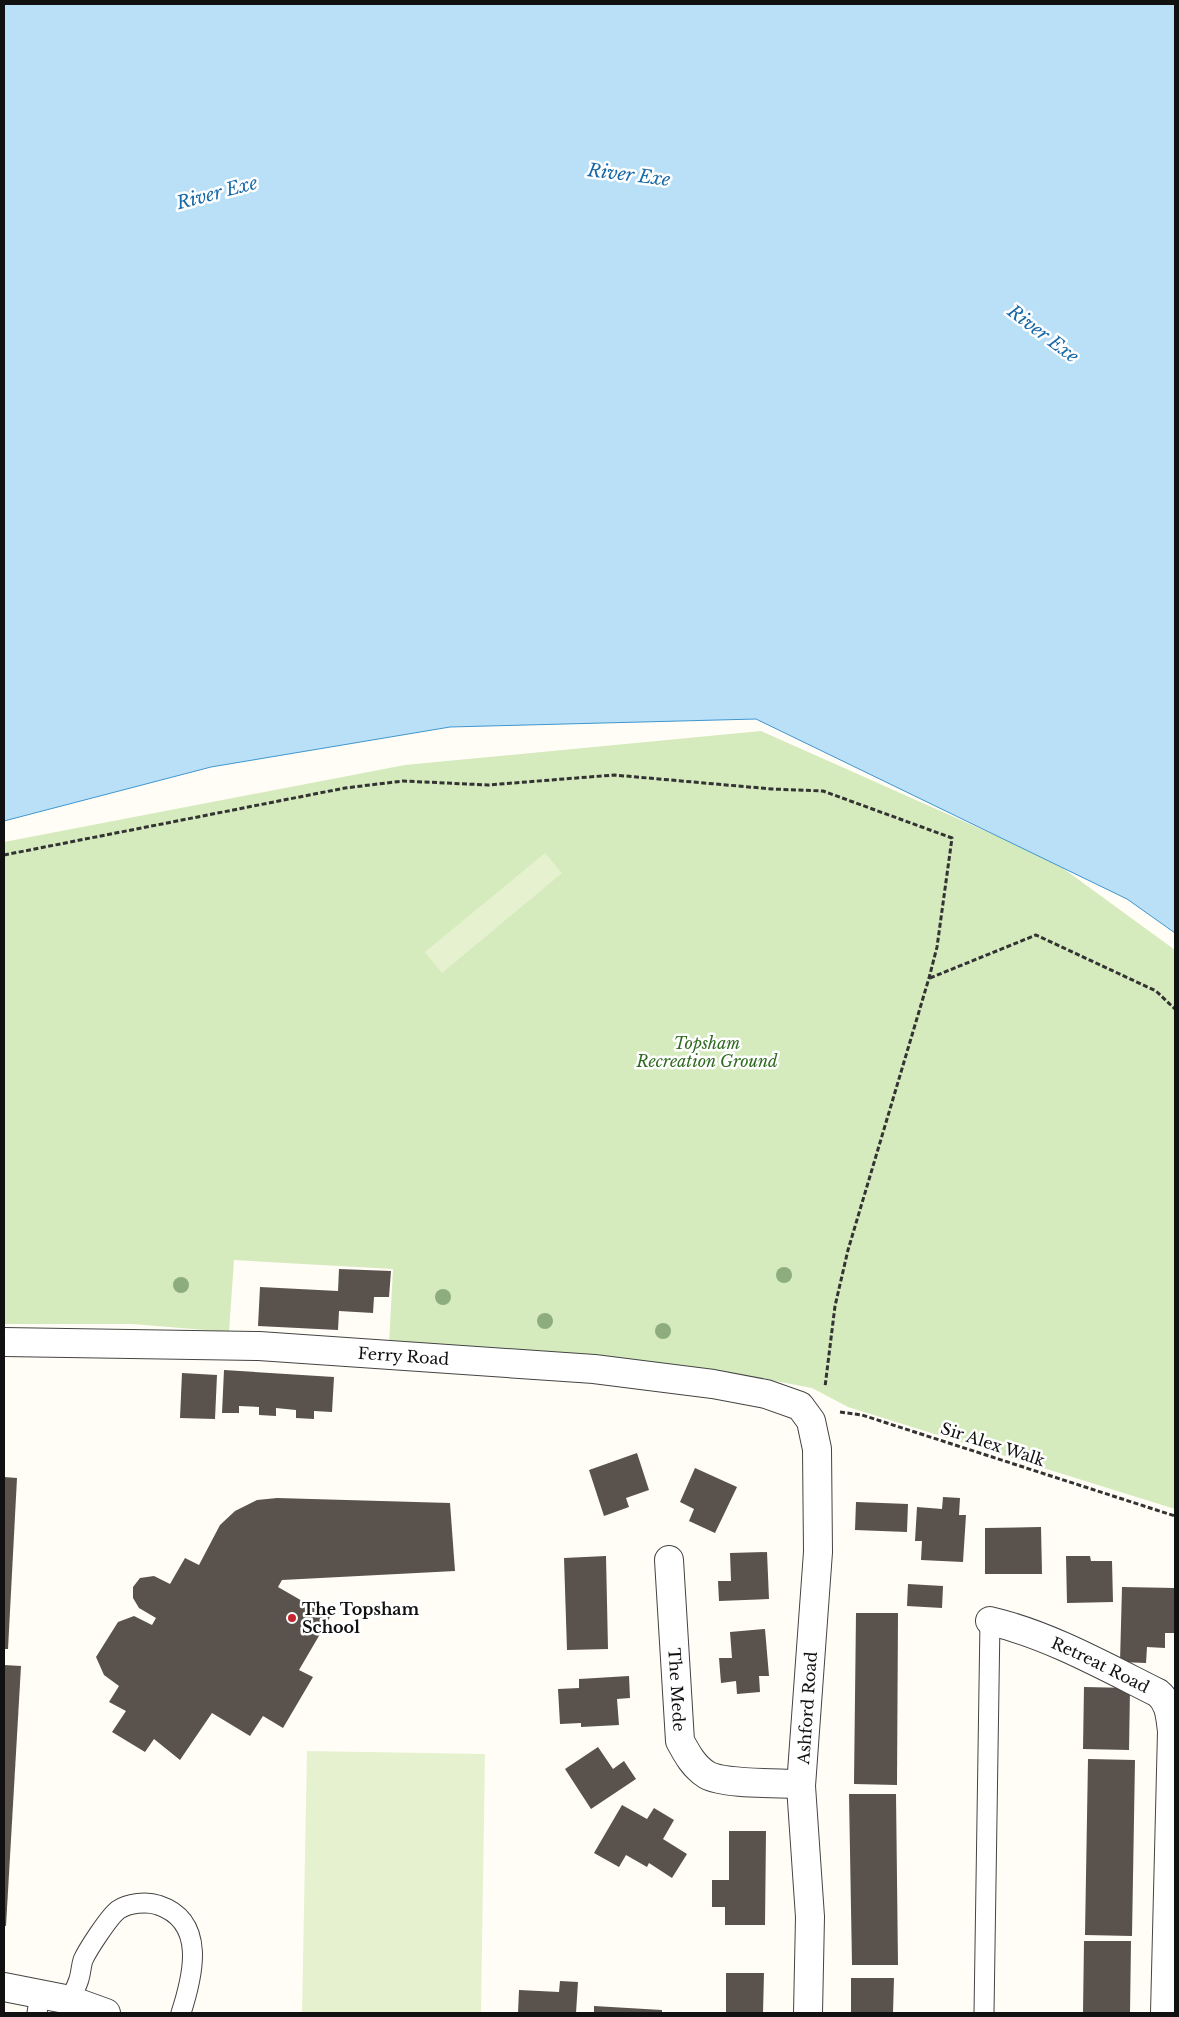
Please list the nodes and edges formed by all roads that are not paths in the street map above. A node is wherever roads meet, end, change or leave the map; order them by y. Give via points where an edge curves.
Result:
1 (4, 1342) edge
2 (800, 1406) joint
3 (669, 1560) dead end
4 (990, 1621) joint
5 (801, 1786) junction
6 (1171, 1925) edge
7 (4, 1987) edge
8 (70, 2000) junction
9 (39, 2004) edge
10 (106, 2013) edge
11 (181, 2013) edge
12 (808, 2013) edge
13 (984, 2013) edge
14 (1165, 2013) edge

1 - 2 street, Ferry Road via 259,1346 594,1369 714,1384 766,1394
2 - 5 street, Ashford Road via 811,1421 818,1449 818,1533
3 - 5 street, The Mede via 680,1741 690,1760 706,1775 722,1780
4 - 6 street, Retreat Road via 1082,1654 1164,1699 1172,1731
4 - 13 lane
5 - 12 street, Ashford Road via 810,1918
6 - 14 street, Retreat Road
7 - 9 street
8 - 9 street
8 - 10 street
8 - 11 lane via 80,1978 82,1962 118,1910 134,1904 152,1903 170,1909 186,1925 193,1948 189,1987

